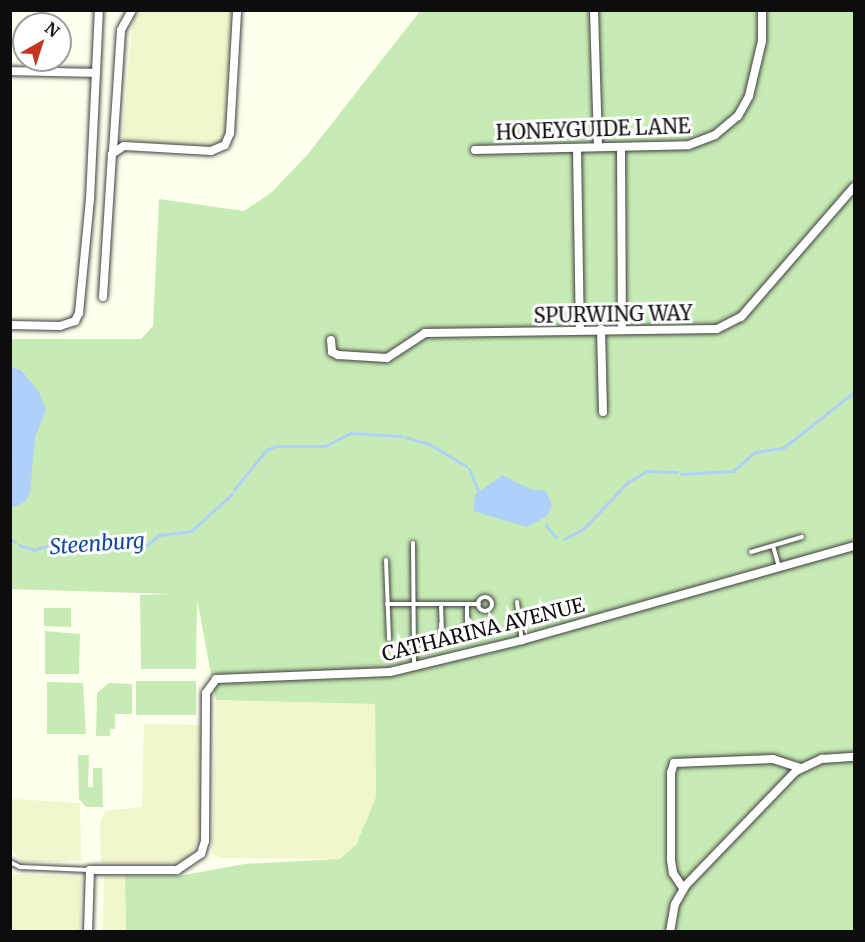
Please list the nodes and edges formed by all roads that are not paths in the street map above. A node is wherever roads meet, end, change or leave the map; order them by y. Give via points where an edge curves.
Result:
1 (99, 10) edge
2 (132, 10) edge
3 (237, 10) edge
4 (594, 10) edge
5 (762, 10) edge
6 (10, 71) edge
7 (96, 74) junction
8 (598, 147) junction
9 (621, 147) junction
10 (577, 148) junction
11 (475, 150) dead end
12 (113, 152) junction
13 (855, 188) edge
14 (103, 297) dead end
15 (10, 325) edge
16 (580, 329) junction
17 (601, 329) junction
18 (622, 329) junction
19 (332, 340) dead end
20 (603, 412) dead end
21 (802, 537) dead end
22 (413, 543) dead end
23 (773, 546) junction
24 (855, 546) edge
25 (751, 552) dead end
26 (386, 560) dead end
27 (779, 567) junction
28 (517, 602) dead end
29 (387, 604) junction
30 (467, 604) junction
31 (479, 604) dead end
32 (413, 605) junction
33 (441, 605) junction
34 (467, 631) dead end
35 (389, 639) dead end
36 (522, 640) junction
37 (442, 642) dead end
38 (414, 667) junction
39 (855, 757) edge
40 (801, 768) junction
41 (10, 862) edge
42 (90, 870) junction
43 (683, 888) junction
44 (88, 932) edge
45 (670, 932) edge

1 - 7 street
2 - 12 street via 120,40
3 - 12 street via 230,133 225,145 214,151 124,146
4 - 8 street
5 - 9 street, HONEYGUIDE LANE via 762,41 752,88 733,122 715,135 689,145
6 - 7 street
7 - 15 street via 90,199 77,319 50,327
8 - 9 street, HONEYGUIDE LANE
8 - 10 street, HONEYGUIDE LANE
9 - 18 street
10 - 11 street, HONEYGUIDE LANE
10 - 16 street
12 - 14 street
13 - 18 street, SPURWING WAY via 736,320 717,329
16 - 17 street, SPURWING WAY
16 - 19 street, SPURWING WAY via 425,333 387,358 335,354
17 - 18 street, SPURWING WAY
17 - 20 street
21 - 23 lane
22 - 32 lane
23 - 25 lane
23 - 27 lane
24 - 27 street, CATHARINA AVENUE
26 - 29 lane
27 - 36 street, CATHARINA AVENUE
28 - 36 lane
29 - 32 lane
29 - 35 lane
30 - 31 lane
30 - 33 lane
30 - 34 lane
32 - 33 lane
32 - 38 lane
33 - 37 lane
36 - 38 street, CATHARINA AVENUE
38 - 42 street, CATHARINA AVENUE via 390,672 213,681 206,693 206,841 201,854 177,870
39 - 40 street via 822,759
40 - 43 street
40 - 43 street via 773,759 674,763 671,860 673,873
41 - 42 lane via 20,867
42 - 44 street
43 - 45 street via 675,904

